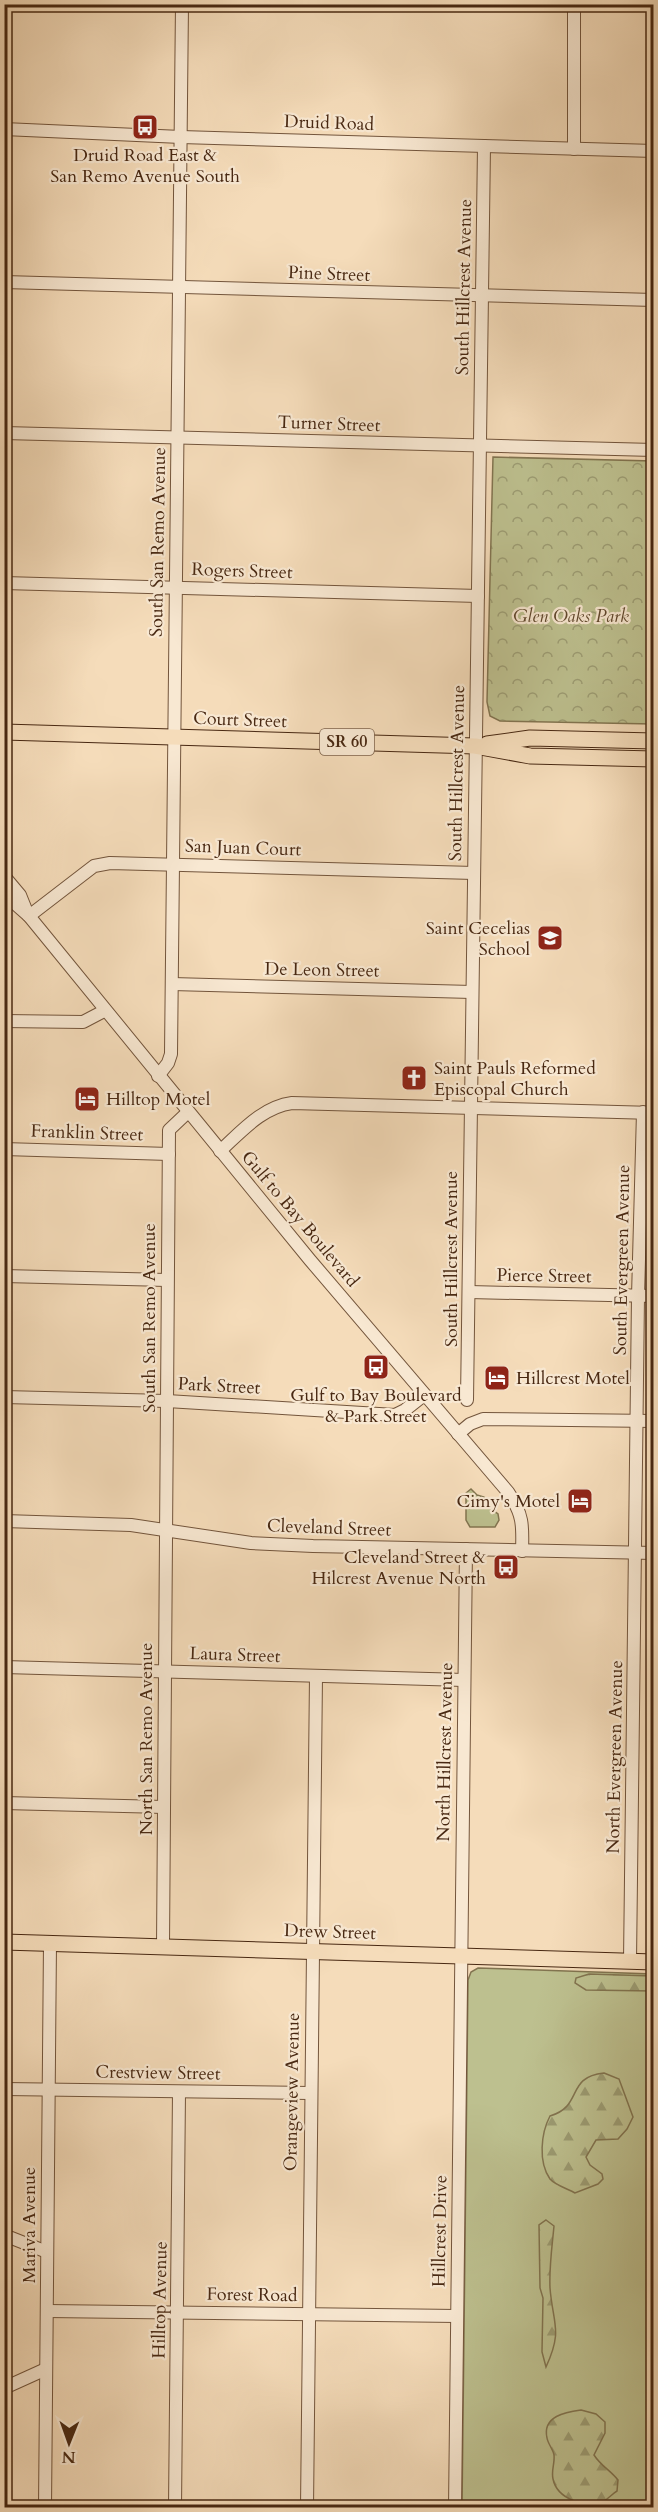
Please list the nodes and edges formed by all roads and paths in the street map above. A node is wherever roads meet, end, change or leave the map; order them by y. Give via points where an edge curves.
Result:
1 (182, 4) edge
2 (574, 4) edge
3 (4, 129) edge
4 (180, 137) junction
5 (484, 146) junction
6 (574, 148) junction
7 (654, 151) edge
8 (4, 282) edge
9 (178, 288) junction
10 (482, 296) junction
11 (654, 300) edge
12 (4, 433) edge
13 (177, 438) junction
14 (480, 446) junction
15 (654, 450) edge
16 (4, 583) edge
17 (176, 587) junction
18 (478, 596) junction
19 (4, 732) edge
20 (172, 738) junction
21 (647, 741) edge
22 (475, 746) junction
23 (647, 759) edge
24 (172, 864) junction
25 (474, 873) junction
26 (4, 876) edge
27 (4, 894) edge
28 (29, 916) junction
29 (172, 984) junction
30 (472, 992) junction
31 (104, 1011) junction
32 (4, 1021) edge
33 (158, 1076) junction
34 (470, 1108) junction
35 (188, 1112) junction
36 (648, 1113) edge
37 (4, 1149) edge
38 (220, 1151) junction
39 (169, 1154) junction
40 (639, 1243) junction
41 (654, 1243) edge
42 (4, 1276) edge
43 (167, 1280) junction
44 (469, 1292) junction
45 (638, 1296) junction
46 (654, 1296) edge
47 (424, 1395) junction
48 (4, 1397) edge
49 (467, 1400) dead end
50 (167, 1401) junction
51 (638, 1421) junction
52 (654, 1421) edge
53 (458, 1434) junction
54 (4, 1521) edge
55 (166, 1531) junction
56 (466, 1550) junction
57 (522, 1551) junction
58 (636, 1552) junction
59 (654, 1553) edge
60 (4, 1667) edge
61 (164, 1671) junction
62 (316, 1676) junction
63 (464, 1680) junction
64 (4, 1803) edge
65 (164, 1807) junction
66 (4, 1942) edge
67 (50, 1943) junction
68 (163, 1946) junction
69 (312, 1950) junction
70 (461, 1955) junction
71 (630, 1961) junction
72 (654, 1962) edge
73 (4, 2089) edge
74 (48, 2090) junction
75 (179, 2092) junction
76 (310, 2093) junction
77 (4, 2235) edge
78 (47, 2252) junction
79 (47, 2311) junction
80 (178, 2313) junction
81 (308, 2314) junction
82 (457, 2316) junction
83 (46, 2369) junction
84 (4, 2388) edge
85 (45, 2508) edge
86 (175, 2508) edge
87 (307, 2508) edge
88 (455, 2508) edge

1 - 4 street, South San Remo Avenue
2 - 6 street
3 - 4 street, Druid Road
4 - 5 street, Druid Road
4 - 9 street, South San Remo Avenue
5 - 6 street, Druid Road
5 - 10 street, South Hillcrest Avenue
6 - 7 street, Druid Road
8 - 9 street, Pine Street
9 - 10 street, Pine Street
9 - 13 street, South San Remo Avenue
10 - 11 street, Pine Street
10 - 14 street, South Hillcrest Avenue
12 - 13 street, Turner Street
13 - 14 street, Turner Street
13 - 17 street, South San Remo Avenue
14 - 15 street, Turner Street
14 - 18 street, South Hillcrest Avenue
16 - 17 street, Rogers Street
17 - 18 street, Rogers Street
17 - 20 street, South San Remo Avenue
18 - 22 street, South Hillcrest Avenue
19 - 20 main road, Court Street / SR 60
20 - 22 main road, Court Street / SR 60
20 - 24 street, South San Remo Avenue
21 - 22 main road, Court Street / SR 60 via 530,738
21 - 23 street
22 - 23 main road, Court Street / SR 60 via 530,756
22 - 25 street, South Hillcrest Avenue
24 - 25 street, San Juan Court
24 - 28 street, San Juan Court via 94,866
24 - 29 street, South San Remo Avenue
25 - 30 street, South Hillcrest Avenue
26 - 28 street, Gulf to Bay Boulevard via 20,895
27 - 28 street, Gulf to Bay Boulevard
28 - 31 street, Gulf to Bay Boulevard
29 - 30 street, De Leon Street
29 - 33 street, South San Remo Avenue via 171,1054
30 - 34 street, South Hillcrest Avenue
31 - 32 street via 83,1022
31 - 33 street, Gulf to Bay Boulevard
33 - 35 street, Gulf to Bay Boulevard
34 - 36 street
34 - 38 street via 277,1105
34 - 44 street, South Hillcrest Avenue
35 - 38 street, Gulf to Bay Boulevard
35 - 39 street, South San Remo Avenue via 170,1130
36 - 40 street, South Evergreen Avenue
37 - 39 street, Franklin Street
38 - 47 street, Gulf to Bay Boulevard
39 - 43 street, South San Remo Avenue
40 - 41 street
40 - 45 street, South Evergreen Avenue
42 - 43 street
43 - 50 street, South San Remo Avenue
44 - 45 street, Pierce Street
44 - 49 street, South Hillcrest Avenue
45 - 46 street, Pierce Street
45 - 51 street, South Evergreen Avenue
47 - 50 street, Park Street via 395,1415
47 - 53 street, Gulf to Bay Boulevard
48 - 50 street, Park Street
50 - 55 street, South San Remo Avenue
51 - 52 street
51 - 53 street via 483,1419
51 - 58 street, South Evergreen Avenue
53 - 57 street, Gulf to Bay Boulevard via 519,1508
54 - 55 street, Cleveland Street via 121,1525
55 - 56 street, Cleveland Street via 251,1543
55 - 61 street, North San Remo Avenue
56 - 57 street, Cleveland Street
56 - 63 street, North Hillcrest Avenue
57 - 58 street, Cleveland Street
58 - 59 street, Cleveland Street
58 - 71 street, North Evergreen Avenue
60 - 61 street, Laura Street
61 - 62 street, Laura Street
61 - 65 street, North San Remo Avenue
62 - 63 street, Laura Street
62 - 69 street, Orangeview Avenue
63 - 70 street, North Hillcrest Avenue
64 - 65 street
65 - 68 street, North San Remo Avenue
66 - 67 main road, Drew Street
67 - 68 main road, Drew Street
67 - 74 street, Mariva Avenue
68 - 69 main road, Drew Street
69 - 70 main road, Drew Street
69 - 76 street, Orangeview Avenue
70 - 71 main road, Drew Street
70 - 82 street, Hillcrest Drive
71 - 72 main road, Drew Street
73 - 74 street, Crestview Street
74 - 75 street, Crestview Street
74 - 78 street, Mariva Avenue
75 - 76 street, Crestview Street
75 - 80 street, Hilltop Avenue
76 - 81 street, Orangeview Avenue
77 - 78 street
78 - 79 street, Mariva Avenue
79 - 80 street, Forest Road
79 - 83 street, Mariva Avenue
80 - 81 street, Forest Road
80 - 86 street, Hilltop Avenue
81 - 82 street, Forest Road
81 - 87 street, Orangeview Avenue
82 - 88 street, Hillcrest Drive
83 - 84 street
83 - 85 street, Mariva Avenue

